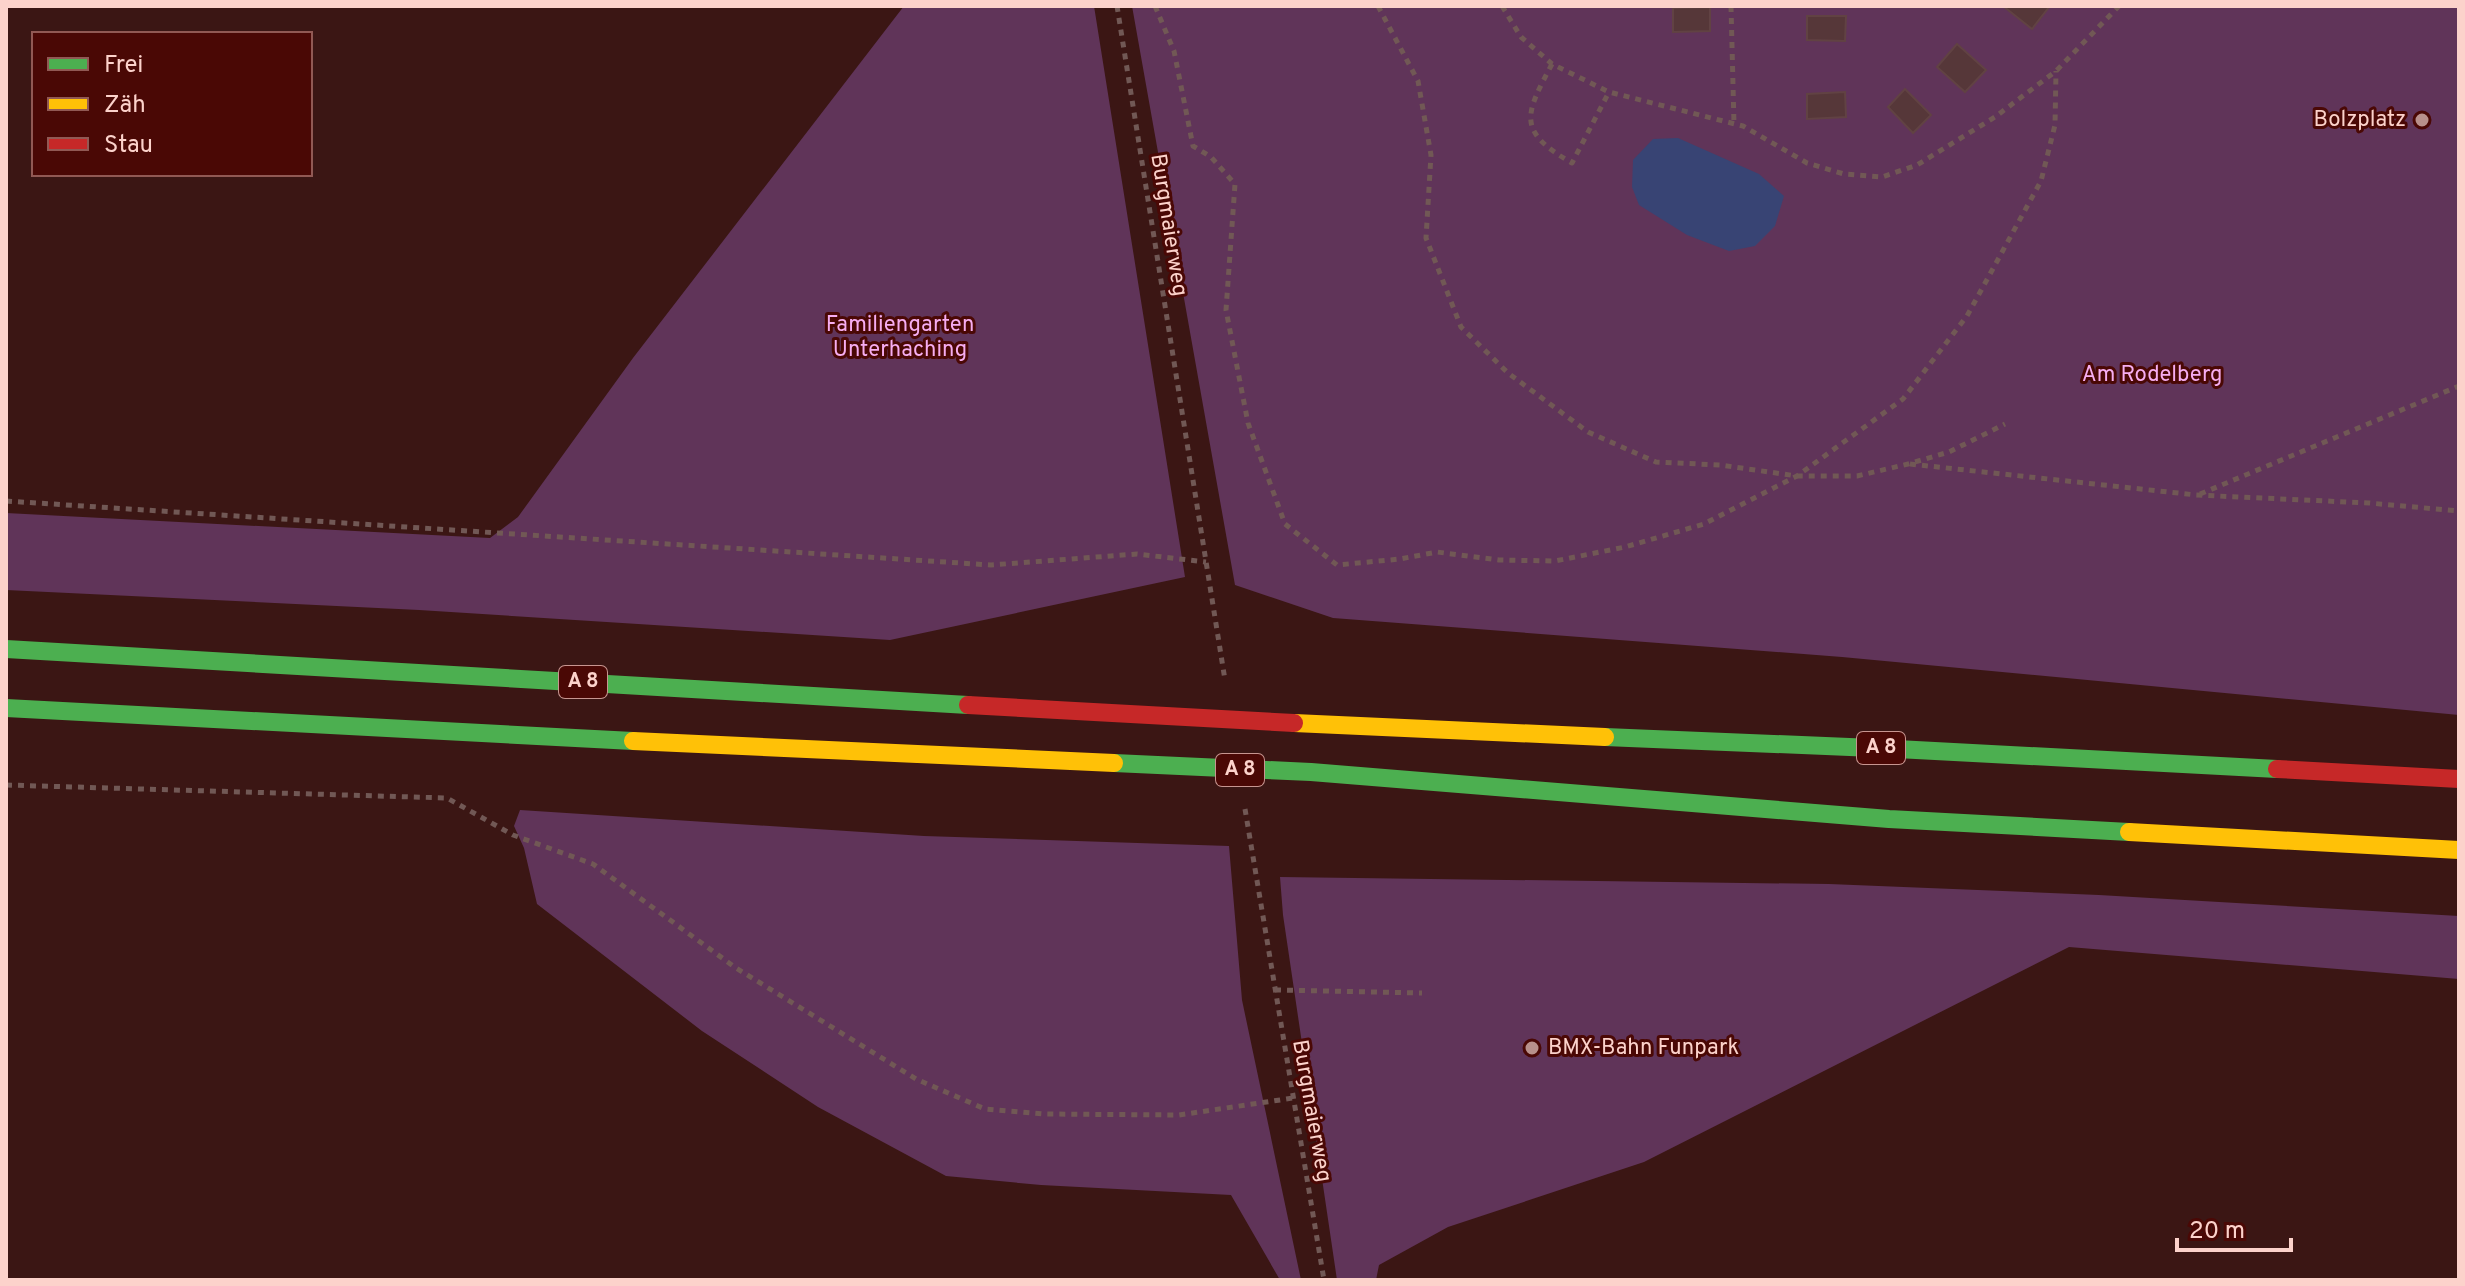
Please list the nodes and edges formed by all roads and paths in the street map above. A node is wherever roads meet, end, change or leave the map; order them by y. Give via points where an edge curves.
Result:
1 (1117, 6) edge
2 (1155, 6) edge
3 (1378, 6) edge
4 (1502, 6) edge
5 (1731, 6) edge
6 (2119, 6) edge
7 (1552, 64) junction
8 (2056, 71) junction
9 (1609, 92) junction
10 (1734, 124) junction
11 (2459, 386) edge
12 (2005, 424) dead end
13 (1188, 448) dead end
14 (1908, 464) junction
15 (1797, 476) junction
16 (2196, 495) junction
17 (6, 501) edge
18 (2459, 511) edge
19 (1206, 562) dead end
20 (6, 649) edge
21 (6, 708) edge
22 (2459, 779) edge
23 (6, 785) edge
24 (2459, 850) edge
25 (1267, 947) dead end
26 (1274, 990) junction
27 (1422, 993) dead end
28 (1293, 1098) junction
29 (1324, 1280) edge

1 - 13 path, Burgmaierweg
2 - 15 path via 1174,51 1193,146 1235,184 1226,310 1248,423 1285,524 1337,565 1437,552 1555,561 1704,524
3 - 15 path via 1418,81 1431,155 1426,238 1461,327 1508,373 1588,432 1642,456 1656,462
4 - 7 path via 1521,37
5 - 10 path
6 - 8 path
7 - 9 path
7 - 9 path via 1530,115 1536,137 1572,163
8 - 10 path via 1917,165 1882,177 1844,174 1807,163
8 - 15 path via 2055,125 2041,181 1967,316 1903,399
9 - 10 path
11 - 16 path
12 - 14 path via 1949,452
14 - 15 path via 1857,476
14 - 16 path
16 - 18 path
17 - 19 path via 991,565 1137,554
20 - 22 highway, A 8 via 1303,724
21 - 24 highway, A 8 via 1311,772 1889,819
23 - 28 path via 447,798 513,835 593,864 736,968 916,1079 985,1109 1179,1115
25 - 26 path, Burgmaierweg
26 - 27 path
26 - 28 path, Burgmaierweg
28 - 29 path, Burgmaierweg

